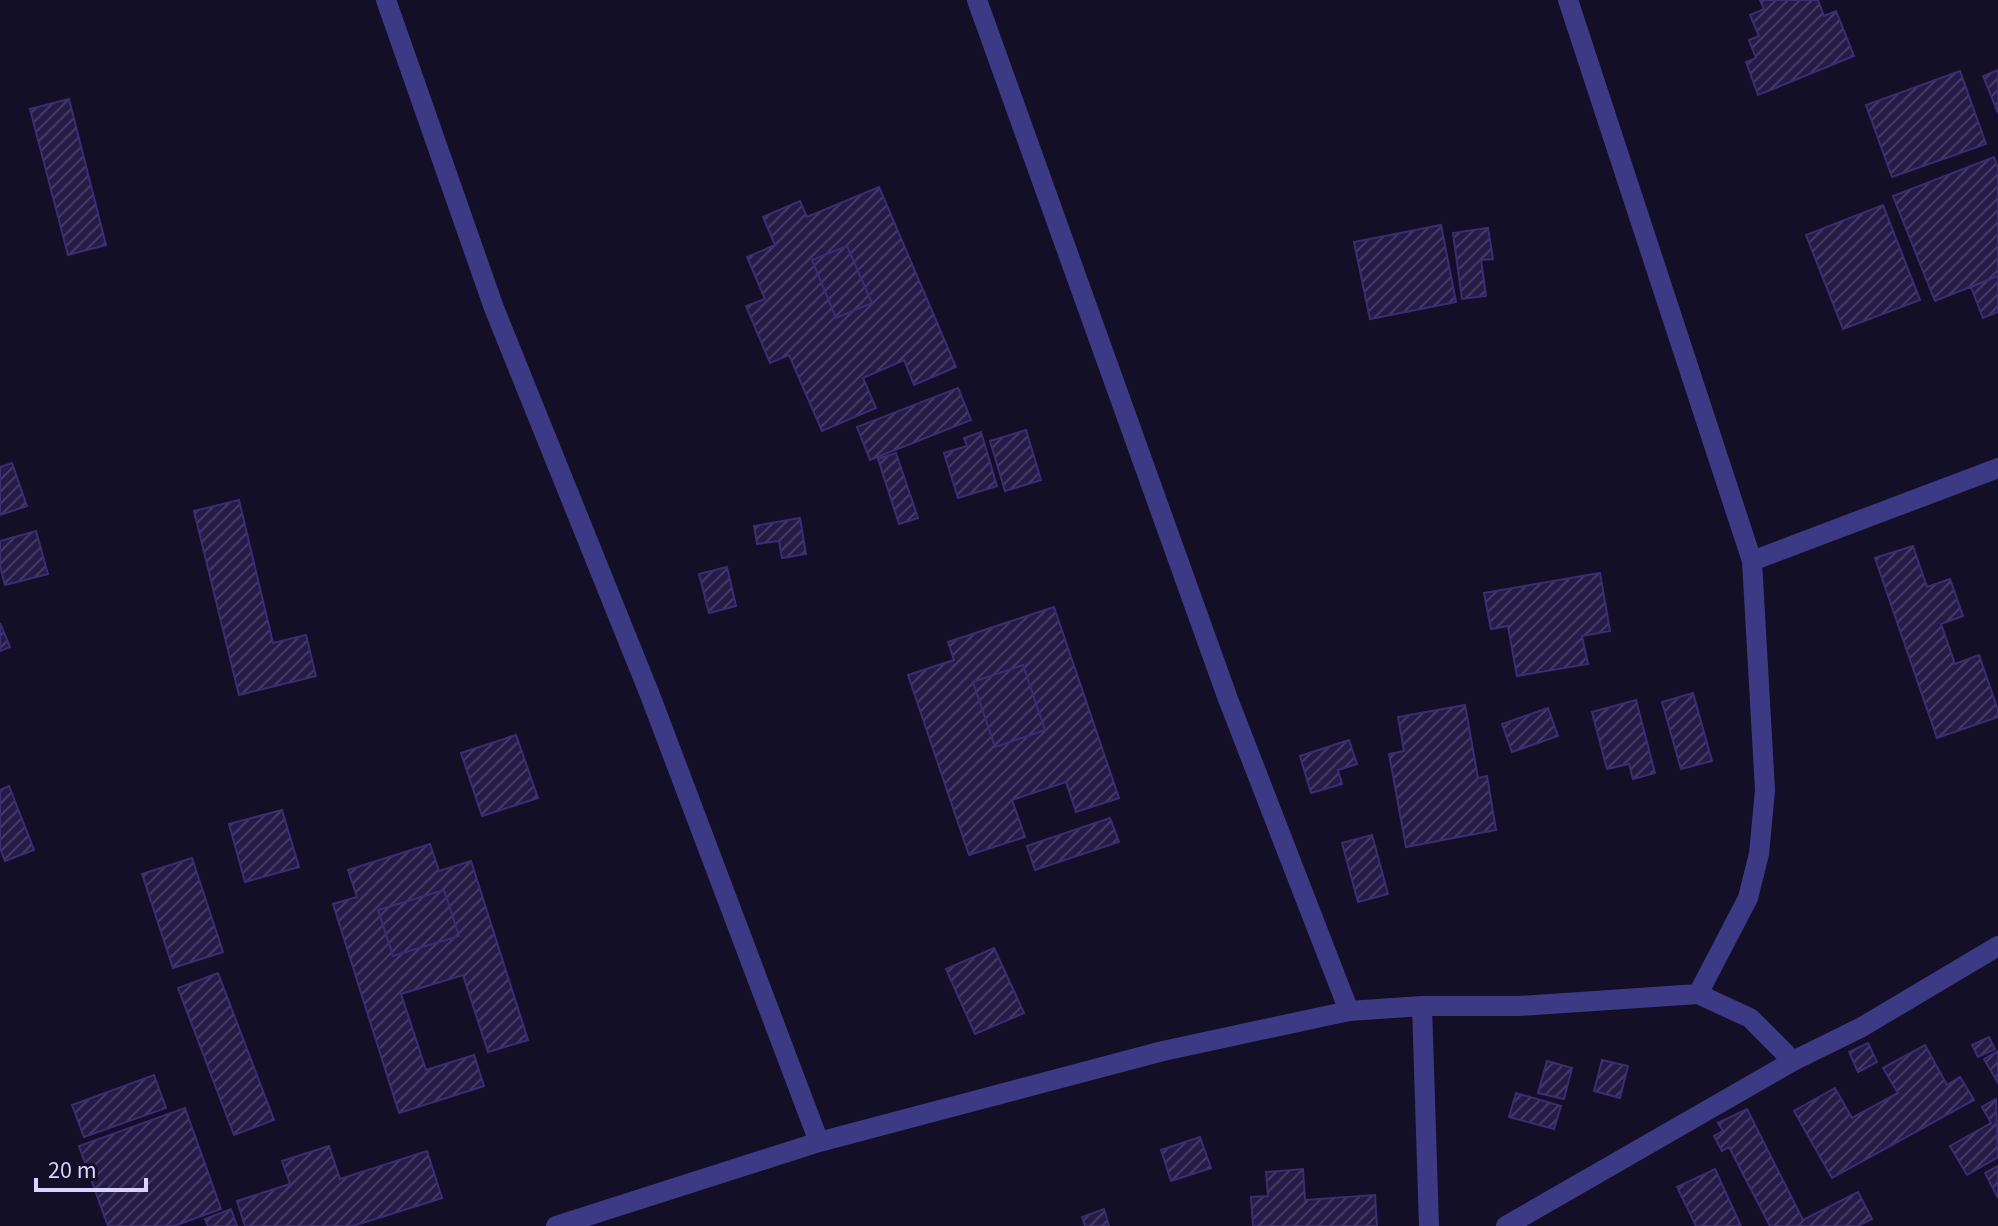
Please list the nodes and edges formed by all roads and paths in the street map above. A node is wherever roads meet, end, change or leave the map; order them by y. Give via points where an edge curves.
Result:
1 (386, 0) edge
2 (977, 0) edge
3 (1568, 0) edge
4 (1998, 468) edge
5 (1752, 561) junction
6 (1998, 946) edge
7 (1698, 994) junction
8 (1422, 1006) junction
9 (1349, 1011) junction
10 (1793, 1061) junction
11 (819, 1142) junction
12 (556, 1226) edge
13 (1429, 1226) edge
14 (1506, 1226) edge

1 - 11 street via 494,308 650,695
2 - 9 street via 1228,699
3 - 5 street
4 - 5 street
5 - 7 street via 1765,790 1759,854 1748,898
6 - 10 street via 1862,1027
7 - 8 street via 1520,1006
7 - 10 street via 1750,1018
8 - 9 street
8 - 13 street
9 - 11 street via 1163,1051
10 - 14 street
11 - 12 street

